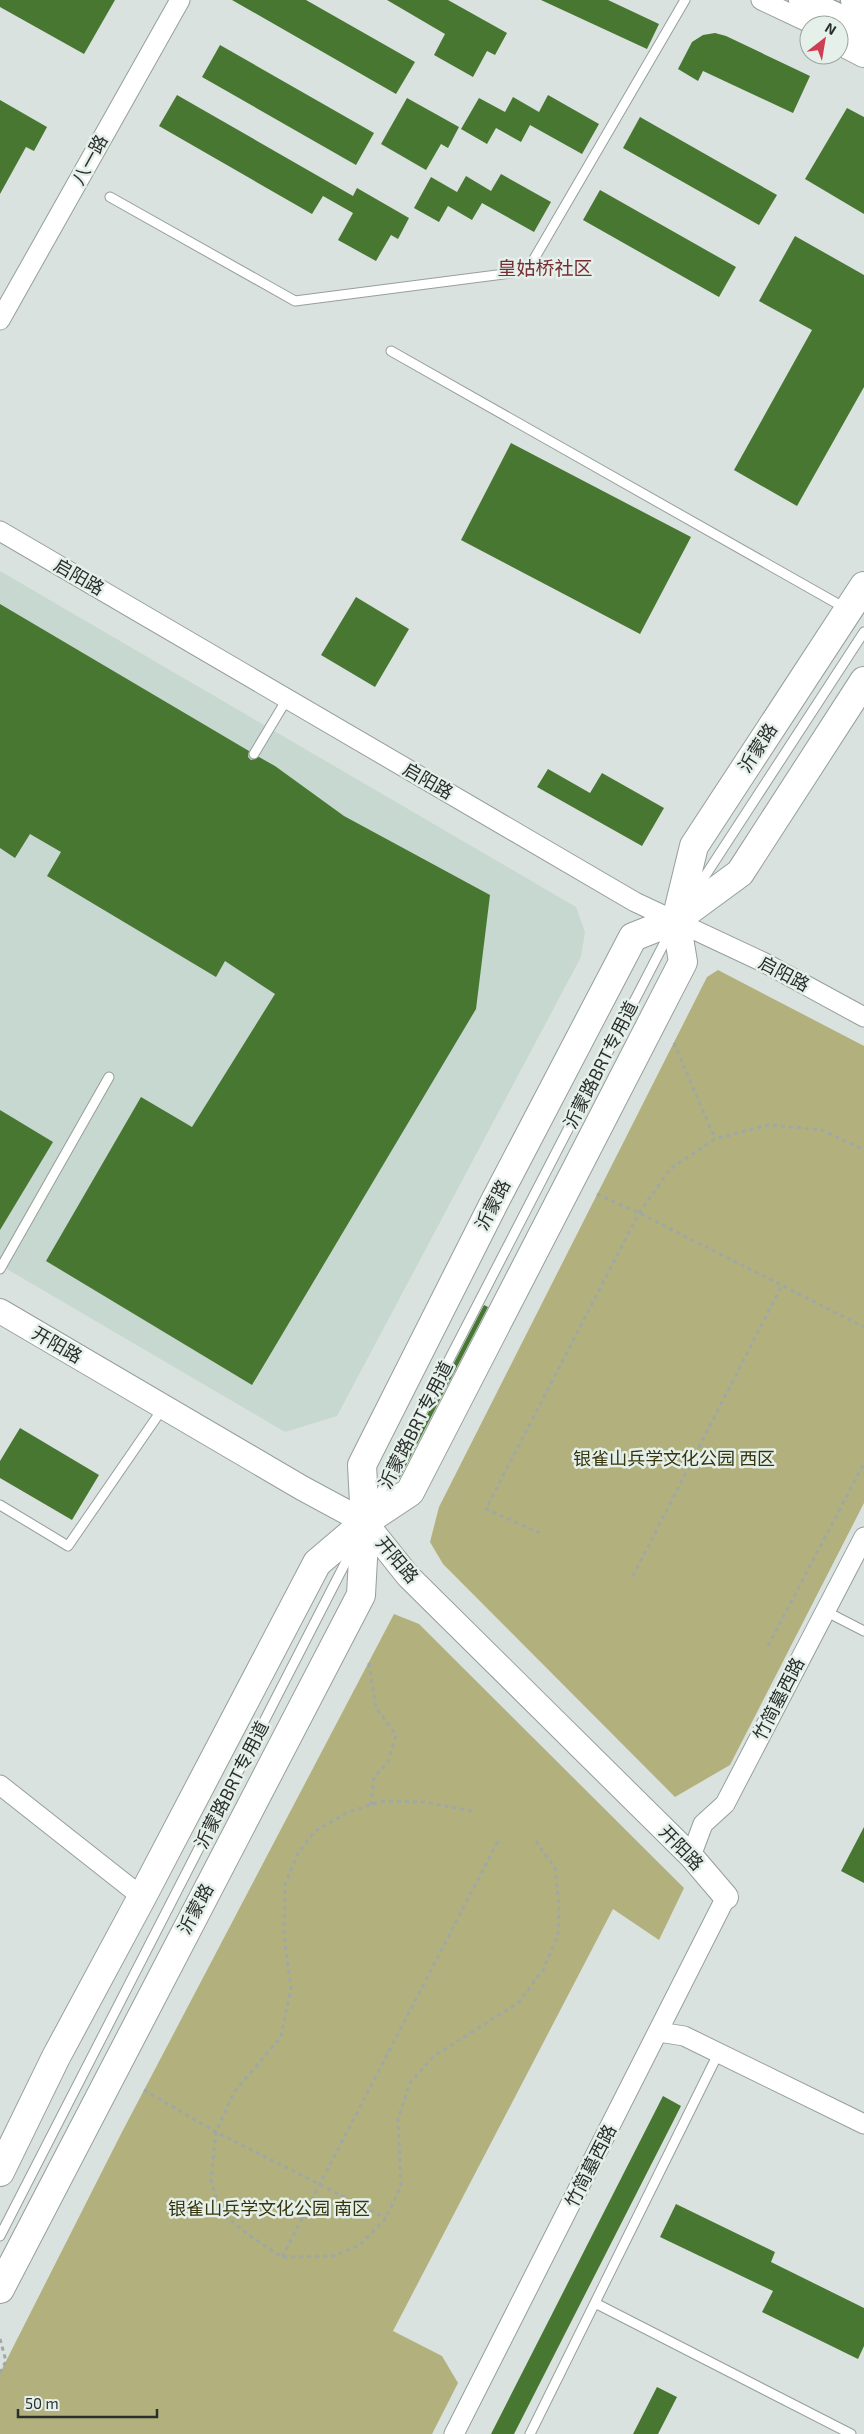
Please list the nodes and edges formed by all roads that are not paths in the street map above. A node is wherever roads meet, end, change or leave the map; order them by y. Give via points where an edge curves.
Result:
1 (180, 0) edge
2 (685, 0) edge
3 (761, 0) edge
4 (854, 0) edge
5 (864, 4) edge
6 (812, 13) edge
7 (864, 29) edge
8 (849, 45) edge
9 (864, 53) edge
10 (110, 197) dead end
11 (0, 320) edge
12 (391, 351) dead end
13 (0, 531) edge
14 (864, 586) edge
15 (849, 610) junction
16 (864, 632) edge
17 (864, 681) edge
18 (287, 698) junction
19 (254, 754) dead end
20 (676, 920) junction
21 (864, 1017) edge
22 (109, 1077) dead end
23 (0, 1268) edge
24 (0, 1312) edge
25 (163, 1407) junction
26 (0, 1505) edge
27 (366, 1522) junction
28 (864, 1537) edge
29 (825, 1611) junction
30 (864, 1632) edge
31 (0, 1784) edge
32 (691, 1856) junction
33 (142, 1897) junction
34 (726, 1897) joint
35 (660, 2032) junction
36 (718, 2054) junction
37 (864, 2124) edge
38 (0, 2172) edge
39 (0, 2236) edge
40 (0, 2289) edge
41 (595, 2302) junction
42 (454, 2434) edge
43 (530, 2434) edge
44 (852, 2434) edge

1 - 11 street, 八一路
2 - 10 lane via 527,271 294,301
3 - 6 street
4 - 5 main road
6 - 7 main road
8 - 9 main road
12 - 15 lane
13 - 18 street, 启阳路
14 - 15 main road, 沂蒙路
15 - 20 main road, 沂蒙路 via 694,846
16 - 20 lane
17 - 20 main road, 沂蒙路 via 740,873
18 - 19 lane
18 - 20 street, 启阳路 via 625,896
20 - 21 street, 启阳路 via 765,963
20 - 27 main road, 沂蒙路 via 683,962 550,1221 410,1492
20 - 27 main road, 沂蒙路 via 633,937 495,1201 362,1465
22 - 23 lane
24 - 25 street, 开阳路
25 - 26 lane via 68,1546
25 - 27 street, 开阳路
27 - 32 street, 开阳路 via 408,1576
27 - 33 main road, 沂蒙路 via 317,1563
27 - 39 lane, 沂蒙路BRT专用道
27 - 40 main road, 沂蒙路 via 361,1595
28 - 29 street, 竹简墓西路
29 - 30 lane
29 - 32 street, 竹简墓西路 via 725,1804 702,1824
31 - 33 street
32 - 34 street, 开阳路
33 - 38 main road, 沂蒙路 via 56,2056
34 - 35 street, 竹简墓西路
35 - 36 street via 684,2036
35 - 42 street, 竹简墓西路
36 - 37 street
36 - 41 lane
41 - 43 lane
41 - 44 lane

